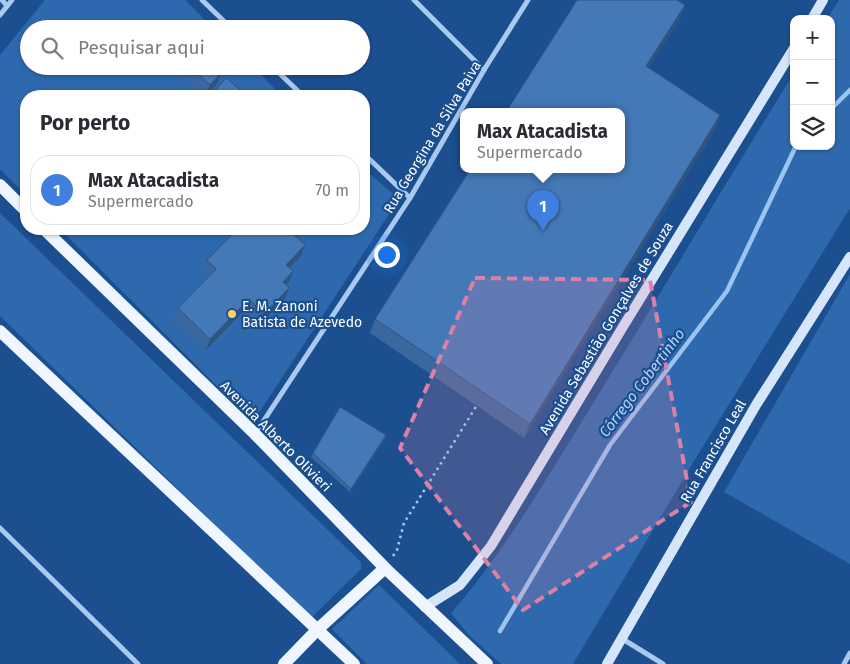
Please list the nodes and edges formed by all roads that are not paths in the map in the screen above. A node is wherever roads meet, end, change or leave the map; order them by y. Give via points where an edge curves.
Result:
1 (2, 0) edge
2 (12, 0) edge
3 (202, 0) edge
4 (414, 0) edge
5 (528, 0) edge
6 (823, 0) edge
7 (7, 6) junction
8 (0, 15) edge
9 (814, 15) edge
10 (223, 20) edge
11 (790, 55) edge
12 (484, 70) junction
13 (281, 75) edge
14 (297, 90) edge
15 (462, 108) edge
16 (460, 112) edge
17 (370, 160) edge
18 (0, 186) edge
19 (410, 198) junction
20 (20, 205) edge
21 (50, 235) edge
22 (850, 256) edge
23 (0, 331) edge
24 (255, 434) junction
25 (0, 528) edge
26 (385, 568) junction
27 (425, 607) junction
28 (318, 629) junction
29 (620, 638) junction
30 (850, 653) edge
31 (138, 664) edge
32 (284, 664) edge
33 (354, 664) edge
34 (488, 664) edge
35 (607, 664) edge
36 (663, 664) edge
37 (844, 664) edge

1 - 7 street
2 - 7 street
3 - 10 street
4 - 12 street
5 - 12 street, Rua Georgina da Silva Paiva
6 - 9 main road
7 - 8 street
11 - 27 main road, Avenida Sebastião Gonçalves de Souza via 491,546 460,585
12 - 15 street, Rua Georgina da Silva Paiva
13 - 14 street
16 - 19 street, Rua Georgina da Silva Paiva
17 - 19 street
18 - 20 main road
19 - 24 street, Rua Georgina da Silva Paiva
21 - 24 main road, Avenida Alberto Olivieri
22 - 29 main road, Rua Francisco Leal via 756,405
23 - 28 main road
24 - 26 main road, Avenida Alberto Olivieri
25 - 31 street
26 - 27 main road, Avenida Alberto Olivieri
26 - 28 main road
27 - 34 main road, Avenida Alberto Olivieri
28 - 32 main road
28 - 33 main road
29 - 35 main road, Rua Francisco Leal
29 - 36 street
30 - 37 street

